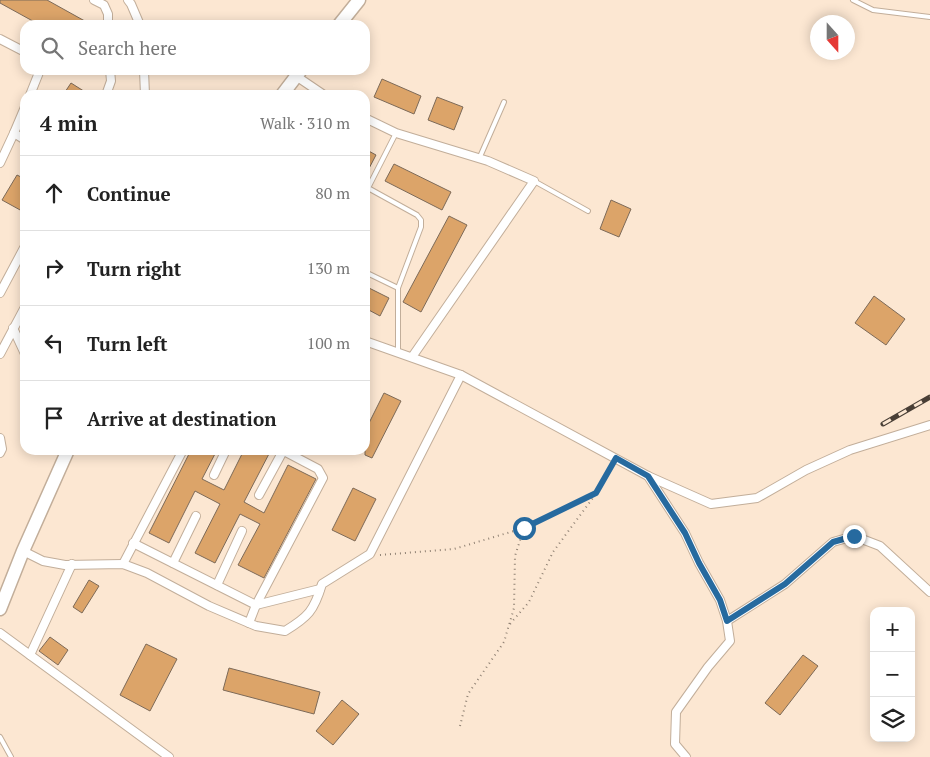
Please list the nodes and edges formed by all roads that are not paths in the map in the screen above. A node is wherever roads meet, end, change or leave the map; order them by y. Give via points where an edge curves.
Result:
1 (94, 0) edge
2 (128, 0) edge
3 (359, 0) edge
4 (852, 0) edge
5 (930, 17) edge
6 (108, 20) edge
7 (138, 20) edge
8 (342, 20) edge
9 (0, 39) edge
10 (20, 49) edge
11 (38, 75) edge
12 (110, 75) edge
13 (144, 75) edge
14 (297, 75) edge
15 (301, 75) edge
16 (32, 90) edge
17 (108, 90) edge
18 (145, 90) edge
19 (286, 90) edge
20 (318, 90) edge
21 (504, 102) dead end
22 (20, 119) edge
23 (370, 120) edge
24 (396, 133) junction
25 (14, 134) junction
26 (20, 137) edge
27 (479, 159) junction
28 (0, 163) edge
29 (534, 181) junction
30 (370, 184) edge
31 (370, 189) edge
32 (588, 211) dead end
33 (20, 255) edge
34 (370, 274) edge
35 (398, 288) junction
36 (0, 293) edge
37 (20, 316) edge
38 (13, 328) junction
39 (20, 343) edge
40 (370, 343) edge
41 (398, 352) junction
42 (0, 354) edge
43 (412, 358) junction
44 (461, 374) junction
45 (930, 425) edge
46 (0, 438) edge
47 (0, 452) edge
48 (66, 455) edge
49 (180, 455) edge
50 (224, 455) edge
51 (284, 455) edge
52 (294, 455) edge
53 (214, 475) dead end
54 (648, 476) junction
55 (259, 495) dead end
56 (196, 516) dead end
57 (242, 531) dead end
58 (134, 543) junction
59 (23, 551) junction
60 (173, 563) junction
61 (72, 564) junction
62 (123, 564) junction
63 (217, 585) junction
64 (320, 589) junction
65 (930, 592) edge
66 (256, 604) junction
67 (0, 609) edge
68 (727, 621) junction
69 (249, 623) junction
70 (0, 633) edge
71 (30, 655) junction
72 (0, 737) edge
73 (11, 757) edge
74 (169, 757) edge
75 (686, 757) edge

1 - 6 street via 104,5
2 - 7 street
3 - 8 main road
4 - 5 lane via 873,10
9 - 10 street
11 - 16 street
12 - 17 street
13 - 18 street
14 - 19 main road
15 - 20 street
21 - 27 lane
22 - 25 street
23 - 24 street
24 - 27 street
24 - 30 lane
25 - 26 street
25 - 28 street
27 - 29 street
29 - 32 lane
29 - 43 street
31 - 35 lane via 416,214 421,220
33 - 36 street
34 - 35 lane
35 - 41 lane
37 - 38 street
38 - 39 street
38 - 42 street
40 - 41 street
41 - 43 street
43 - 44 street
44 - 54 street
44 - 64 street via 370,554 322,584
45 - 54 street via 850,450 757,498 711,504
46 - 47 street
48 - 59 main road
49 - 58 street
50 - 53 street
51 - 55 street
52 - 66 street via 318,469 323,478
54 - 68 street via 685,533 720,600
56 - 60 street
57 - 63 street
58 - 60 street
58 - 62 street
59 - 61 street via 43,561
59 - 67 main road
60 - 63 street
61 - 62 street
61 - 71 street
62 - 69 street
63 - 66 street
64 - 66 street
64 - 69 street via 316,603 304,620 285,631
65 - 68 street via 880,546 854,536 833,542 785,584
66 - 69 street
68 - 75 street via 730,641 676,712 675,744
70 - 71 street
71 - 74 street
72 - 73 lane

